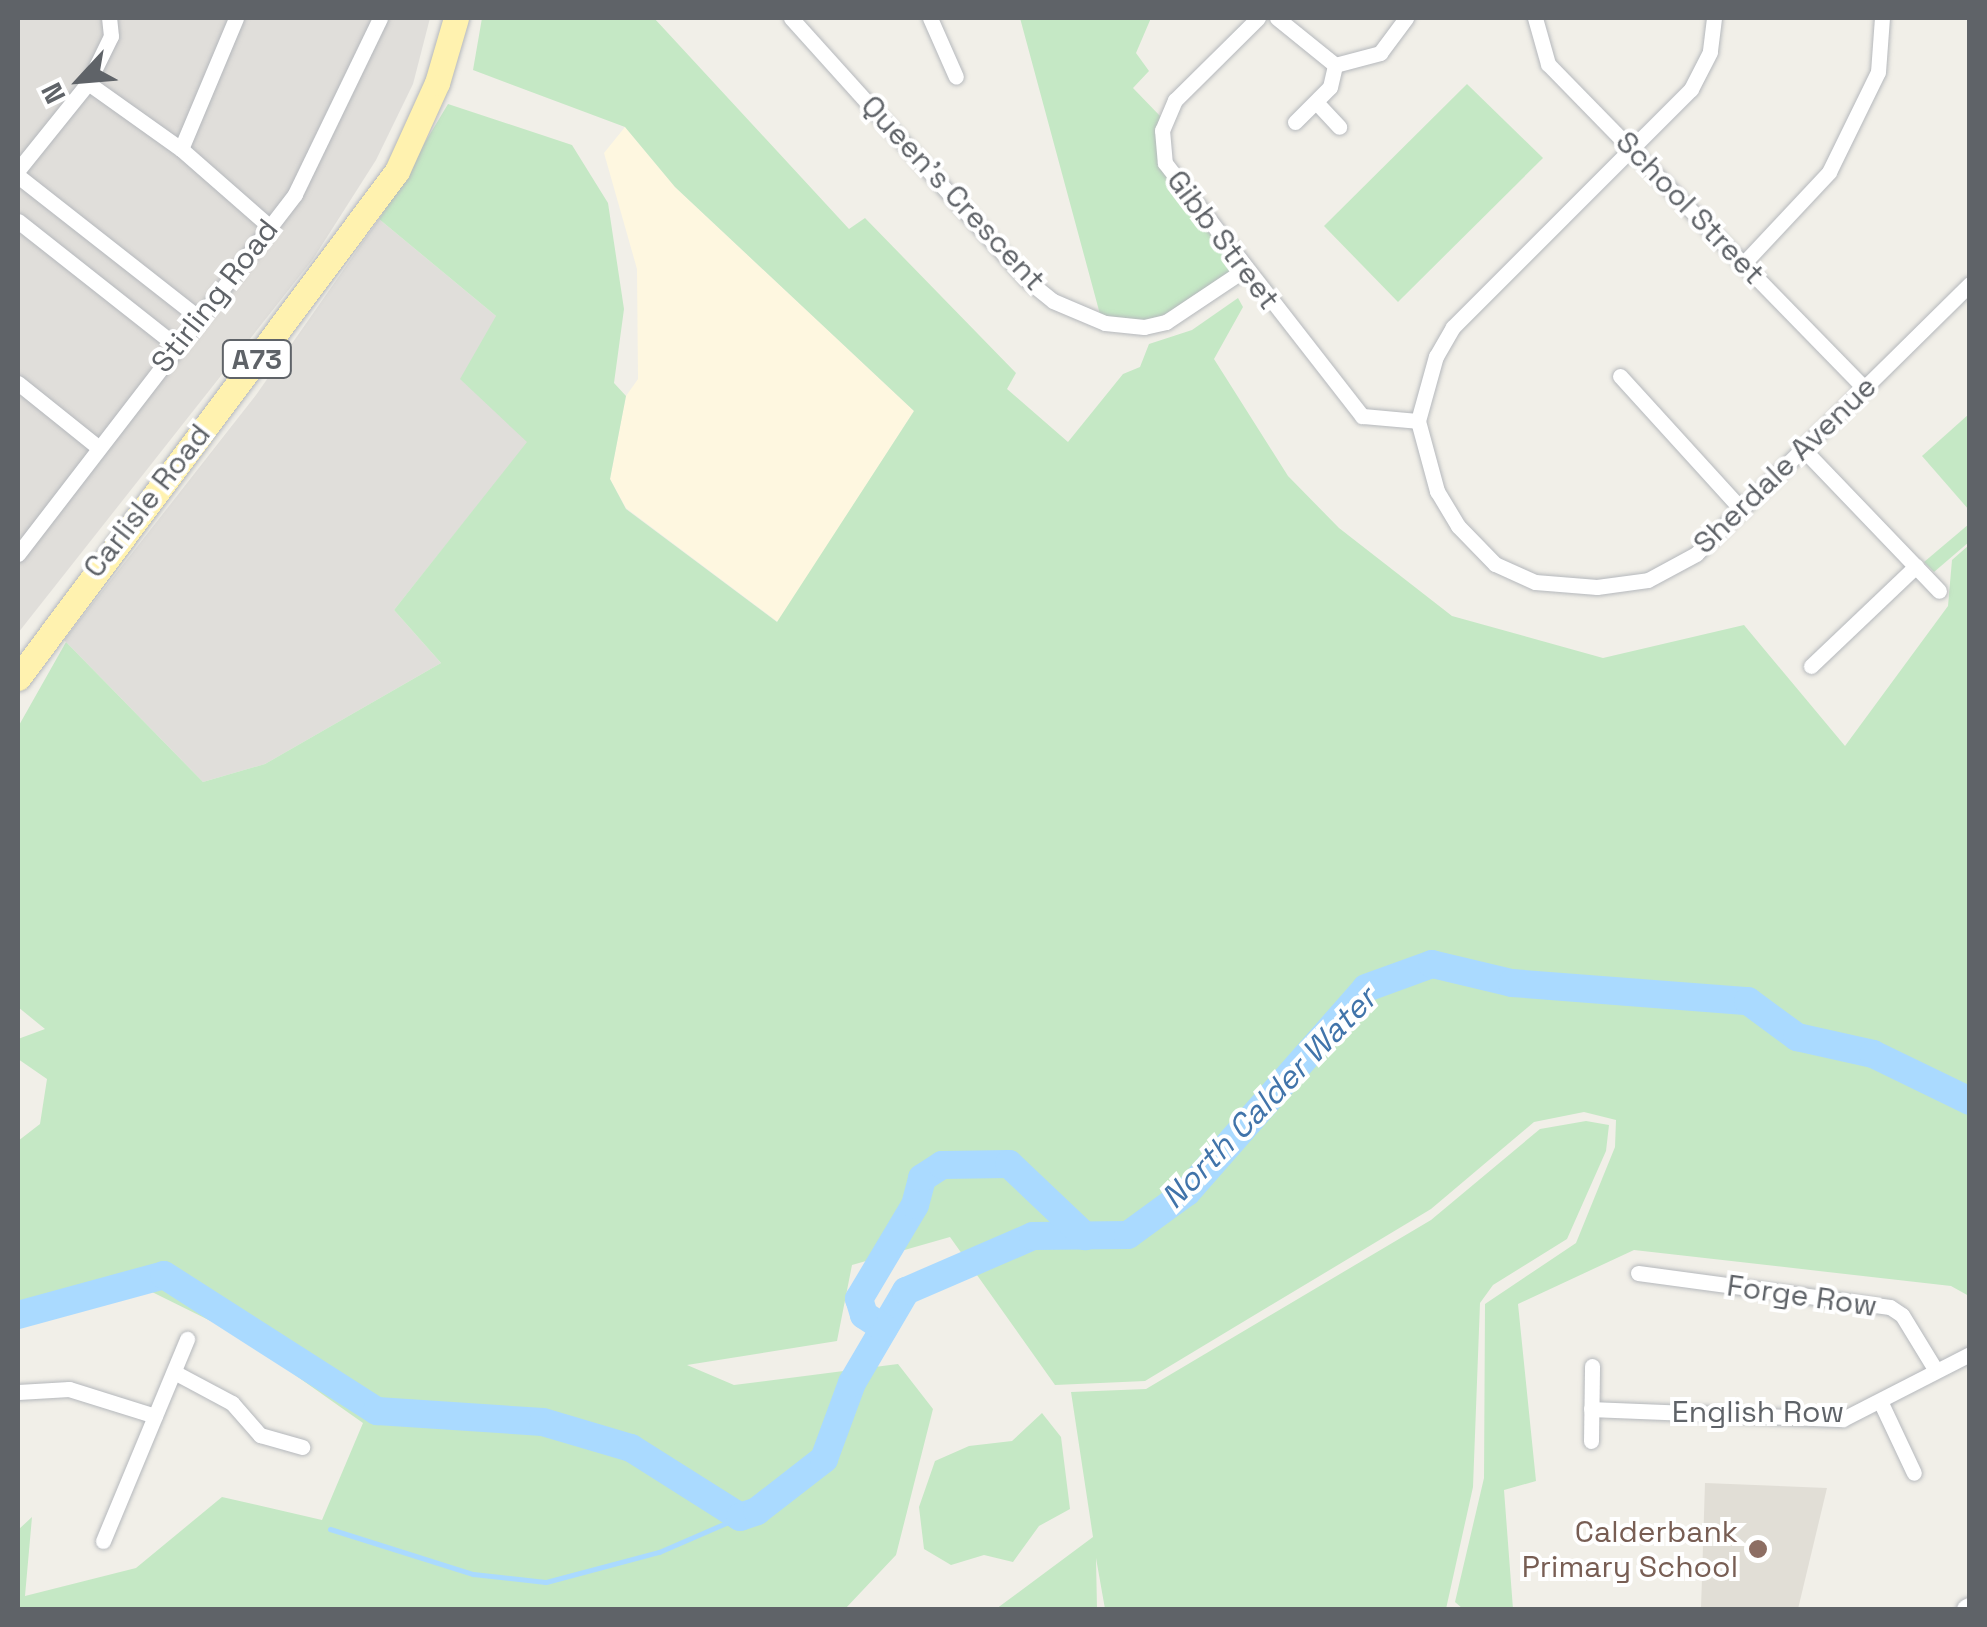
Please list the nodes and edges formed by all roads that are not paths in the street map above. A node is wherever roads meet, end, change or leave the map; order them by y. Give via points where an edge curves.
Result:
1 (109, 18) edge
2 (236, 18) edge
3 (380, 18) edge
4 (456, 18) edge
5 (791, 18) edge
6 (930, 18) edge
7 (1258, 18) edge
8 (1277, 18) edge
9 (1406, 18) edge
10 (1534, 18) edge
11 (1714, 18) edge
12 (1882, 18) edge
13 (1335, 65) junction
14 (956, 76) dead end
15 (88, 83) junction
16 (1316, 102) junction
17 (1295, 122) dead end
18 (1339, 127) dead end
19 (181, 149) junction
20 (1634, 150) junction
21 (18, 173) edge
22 (18, 221) edge
23 (269, 226) junction
24 (1744, 264) junction
25 (1244, 270) junction
26 (1970, 284) edge
27 (198, 316) junction
28 (175, 345) junction
29 (1620, 376) dead end
30 (18, 383) edge
31 (1864, 389) junction
32 (1418, 421) junction
33 (98, 447) junction
34 (1804, 450) junction
35 (1742, 510) junction
36 (18, 554) edge
37 (1916, 566) junction
38 (1938, 591) dead end
39 (1811, 666) dead end
40 (18, 678) edge
41 (1638, 1274) dead end
42 (187, 1339) dead end
43 (1970, 1354) edge
44 (1592, 1366) dead end
45 (1936, 1368) junction
46 (174, 1372) junction
47 (18, 1392) edge
48 (1881, 1404) junction
49 (1591, 1408) junction
50 (155, 1416) junction
51 (1591, 1442) dead end
52 (302, 1447) dead end
53 (1914, 1473) dead end
54 (103, 1542) dead end

1 - 15 street via 112,36
2 - 19 street
3 - 23 street, Stirling Road via 295,194
4 - 40 main road, Carlisle Road / A73 via 437,83 397,171
5 - 25 street, Queen's Crescent via 1027,280 1053,300 1105,323 1144,327 1166,322
6 - 14 street
7 - 25 street, Gibb Street via 1175,100 1162,130 1172,178
8 - 13 street
9 - 13 street via 1380,54
10 - 20 street, School Street via 1548,64
11 - 20 street via 1710,52 1691,88
12 - 24 street via 1878,72 1829,172
13 - 16 street via 1330,86
15 - 19 street
15 - 21 street
16 - 17 street
16 - 18 street
19 - 23 street
20 - 24 street, School Street
20 - 32 street via 1453,328 1436,356
21 - 27 street
22 - 28 street
23 - 27 street, Stirling Road
24 - 31 street, School Street
25 - 32 street, Gibb Street via 1362,416
26 - 31 street, Sherdale Avenue
27 - 28 street, Stirling Road
28 - 33 street, Stirling Road
29 - 35 street
30 - 33 street
31 - 34 street, Sherdale Avenue
32 - 35 street, Sherdale Avenue via 1437,491 1458,526 1495,564 1536,582 1597,588 1648,580 1696,554
33 - 36 street, Stirling Road
34 - 35 street, Sherdale Avenue
34 - 37 street
37 - 38 street
37 - 39 street
41 - 45 street, Forge Row via 1890,1307
42 - 46 street
43 - 45 street, English Row
44 - 49 street
45 - 48 street, English Row
46 - 50 street
46 - 52 street via 232,1403 260,1435
47 - 50 street via 69,1389
48 - 49 street, English Row via 1843,1419
48 - 53 street
49 - 51 street
50 - 54 street

